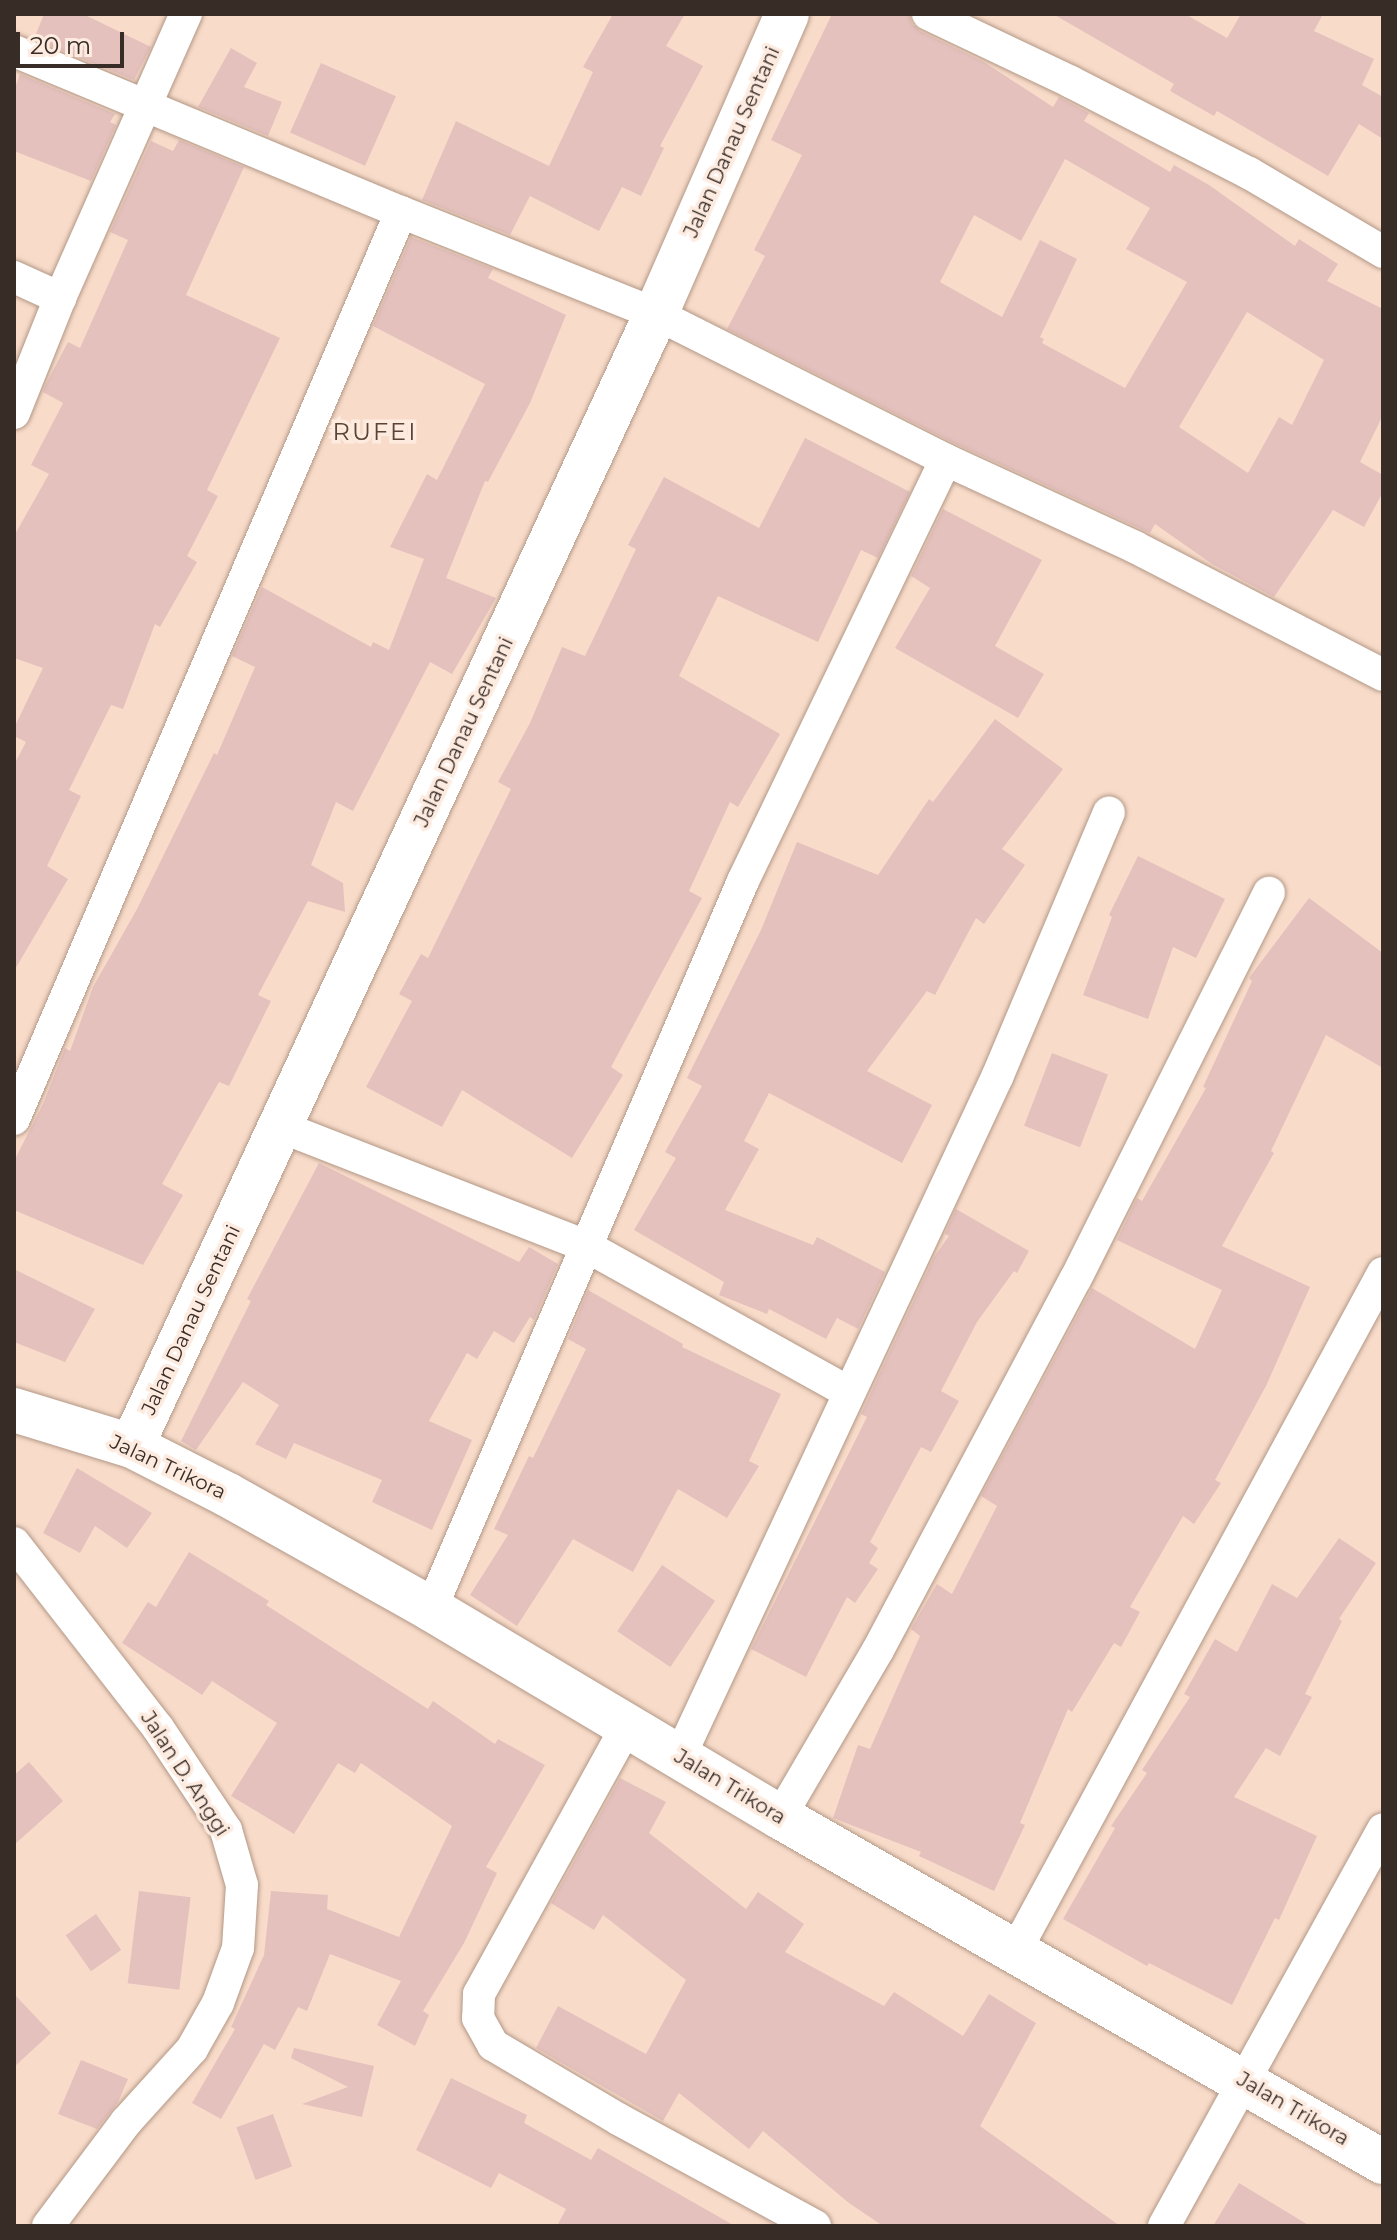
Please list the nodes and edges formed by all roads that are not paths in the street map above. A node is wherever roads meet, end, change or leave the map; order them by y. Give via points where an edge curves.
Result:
1 (186, 14) edge
2 (787, 14) edge
3 (928, 14) edge
4 (14, 51) edge
5 (147, 107) junction
6 (401, 212) junction
7 (1383, 252) edge
8 (14, 277) edge
9 (60, 298) junction
10 (656, 314) junction
11 (14, 413) edge
12 (946, 460) junction
13 (1383, 675) edge
14 (1109, 812) dead end
15 (1269, 893) dead end
16 (14, 1119) edge
17 (281, 1127) junction
18 (586, 1246) junction
19 (1383, 1273) edge
20 (848, 1392) junction
21 (14, 1410) edge
22 (132, 1446) junction
23 (14, 1543) edge
24 (27, 1582) edge
25 (431, 1609) junction
26 (628, 1724) junction
27 (679, 1758) junction
28 (780, 1817) junction
29 (1383, 1831) edge
30 (1016, 1950) junction
31 (1243, 2081) junction
32 (1383, 2162) edge
33 (48, 2226) edge
34 (815, 2226) edge
35 (1164, 2226) edge

1 - 5 street
2 - 10 street, Jalan Danau Sentani
3 - 7 street via 1249,173
4 - 5 street
5 - 6 street
5 - 9 street
6 - 10 street
6 - 16 street
8 - 9 street
9 - 11 street
10 - 12 street
10 - 17 street, Jalan Danau Sentani
12 - 13 street via 1135,547
12 - 18 street via 743,881
14 - 20 street via 998,1075
15 - 28 street via 1076,1278 878,1650
17 - 18 street
17 - 22 street, Jalan Danau Sentani
18 - 20 street
18 - 25 street
19 - 30 street
20 - 27 street
21 - 22 street, Jalan Trikora
22 - 25 street, Jalan Trikora
23 - 24 street, Jalan D. Anggi
24 - 33 street, Jalan D. Anggi via 158,1728 226,1830 242,1885 238,1948 218,2003 192,2049 126,2122
25 - 26 street, Jalan Trikora
26 - 27 street, Jalan Trikora
26 - 34 street via 479,1994 478,2018 493,2045
27 - 28 street, Jalan Trikora
28 - 30 street, Jalan Trikora
29 - 31 street
30 - 31 street, Jalan Trikora
31 - 32 street, Jalan Trikora
31 - 35 street

